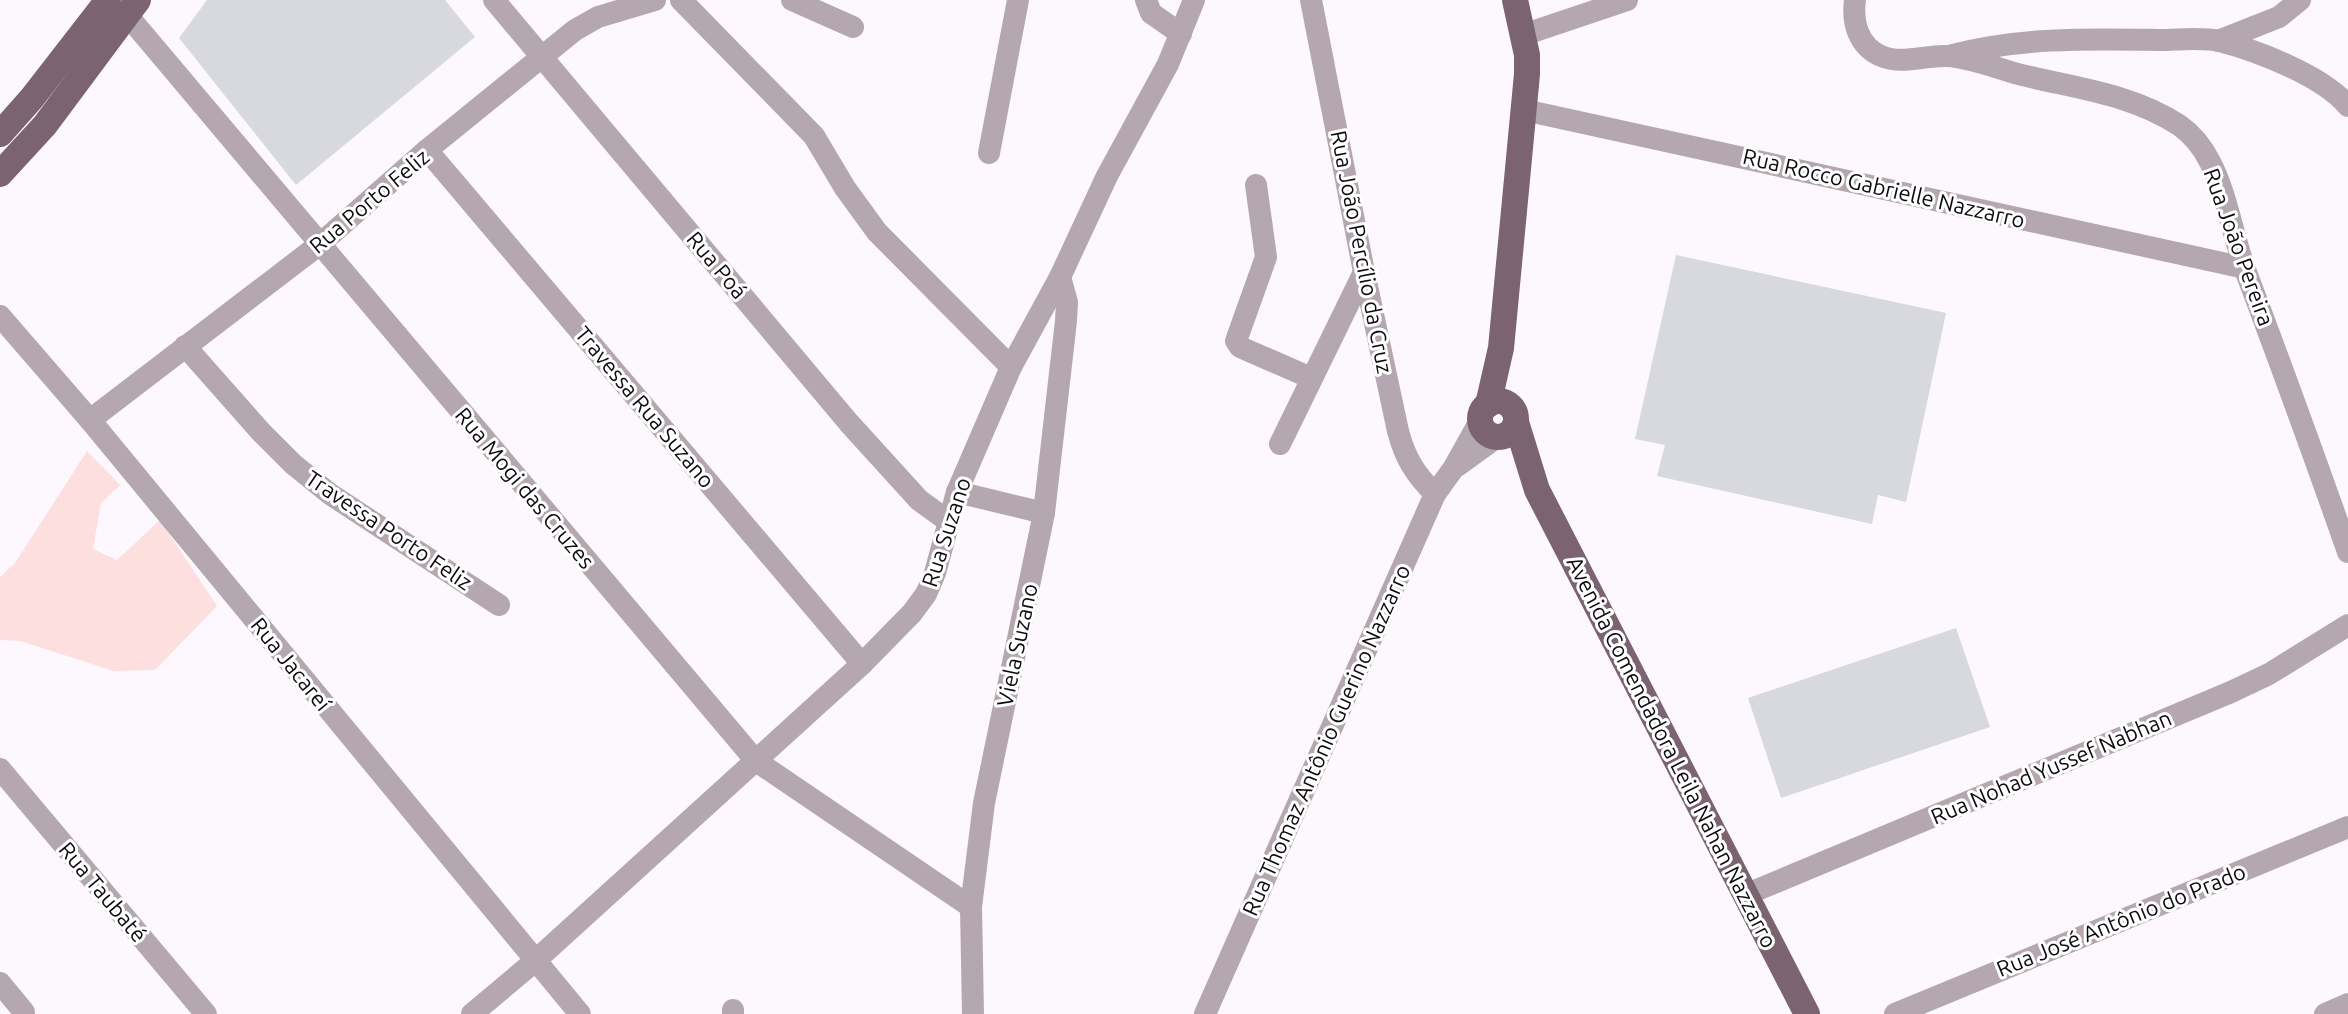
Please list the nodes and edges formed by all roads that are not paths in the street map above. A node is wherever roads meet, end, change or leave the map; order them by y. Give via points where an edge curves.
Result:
1 (494, 0) edge
2 (655, 0) edge
3 (681, 0) edge
4 (792, 0) edge
5 (1018, 0) edge
6 (1146, 0) edge
7 (1194, 0) edge
8 (1311, 0) edge
9 (1515, 0) edge
10 (1627, 0) edge
11 (1855, 0) edge
12 (2300, 0) edge
13 (125, 5) edge
14 (853, 27) dead end
15 (1181, 34) junction
16 (1523, 35) junction
17 (2218, 41) junction
18 (542, 55) junction
19 (1949, 56) junction
20 (2348, 106) edge
21 (1524, 110) junction
22 (0, 134) edge
23 (427, 150) junction
24 (989, 153) dead end
25 (0, 174) edge
26 (1256, 185) dead end
27 (320, 244) junction
28 (2245, 268) junction
29 (1364, 272) junction
30 (1060, 277) junction
31 (0, 316) edge
32 (185, 346) junction
33 (1011, 367) junction
34 (1311, 378) junction
35 (90, 420) junction
36 (1499, 421) junction
37 (1280, 444) dead end
38 (957, 492) junction
39 (1435, 494) junction
40 (1044, 513) junction
41 (948, 521) junction
42 (2348, 552) edge
43 (499, 605) dead end
44 (2348, 625) edge
45 (862, 664) junction
46 (756, 761) junction
47 (0, 769) edge
48 (2348, 827) edge
49 (1745, 895) junction
50 (971, 907) junction
51 (535, 961) junction
52 (0, 983) edge
53 (2348, 1004) edge
54 (24, 1012) dead end
55 (206, 1014) edge
56 (472, 1014) edge
57 (580, 1014) edge
58 (973, 1014) edge
59 (1205, 1014) edge
60 (1807, 1014) edge
61 (1895, 1014) edge
62 (2325, 1014) edge

1 - 18 street, Rua Poá
2 - 18 street, Rua Porto Feliz via 598,17
3 - 33 street via 814,136 877,232
4 - 14 street
5 - 24 street
6 - 15 street via 1151,13
7 - 15 street, Rua Suzano
8 - 29 street, Rua João Percílio da Cruz
9 - 16 main road, Avenida Comendadora Leila Nahan Nazzarro
10 - 16 street
11 - 19 street, Rua João Pereira via 1856,28 1863,43 1879,56
12 - 17 street via 2279,17
13 - 22 main road
13 - 25 main road via 45,125
13 - 27 street, Rua Mogi das Cruzes
15 - 30 street, Rua Suzano
16 - 21 main road, Avenida Comendadora Leila Nahan Nazzarro
17 - 19 street via 2079,39 2011,43
17 - 20 street via 2298,70 2335,90
18 - 23 street, Rua Porto Feliz
18 - 41 street, Rua Poá via 849,423 919,500
19 - 28 street, Rua João Pereira via 2097,90 2180,126 2212,165
21 - 28 street, Rua Rocco Gabrielle Nazzarro
21 - 36 main road, Avenida Comendadora Leila Nahan Nazzarro
23 - 27 street, Rua Porto Feliz
23 - 45 street, Travessa Rua Suzano
26 - 34 street via 1266,257 1236,341
27 - 32 street, Rua Porto Feliz
27 - 46 street, Rua Mogi das Cruzes
28 - 42 street, Rua João Pereira
29 - 34 street
29 - 39 street, Rua João Percílio da Cruz via 1404,454
30 - 33 street, Rua Suzano
30 - 40 street, Viela Suzano via 1066,321
31 - 35 street, Rua Jacareí
32 - 35 street, Rua Porto Feliz
32 - 43 street, Travessa Porto Feliz via 293,464
33 - 38 street, Rua Suzano
34 - 37 street
35 - 51 street, Rua Jacareí
36 - 39 street, Rua Thomaz Antônio Guerino Nazzarro
36 - 49 main road, Avenida Comendadora Leila Nahan Nazzarro
38 - 40 street
38 - 41 street, Rua Suzano
39 - 59 street, Rua Thomaz Antônio Guerino Nazzarro
40 - 50 street, Viela Suzano via 984,803
41 - 45 street, Rua Suzano via 926,594
44 - 49 street, Rua Nohad Yussef Nabhan via 2231,692
45 - 46 street, Rua Suzano
46 - 50 street, Rua Mogi das Cruzes
46 - 51 street, Rua Suzano
47 - 55 street, Rua Taubaté
48 - 61 street, Rua José Antônio do Prado
49 - 60 main road, Avenida Comendadora Leila Nahan Nazzarro
50 - 58 street, Viela Suzano
51 - 56 street, Rua Suzano
51 - 57 street, Rua Jacareí
52 - 54 street
53 - 62 street

